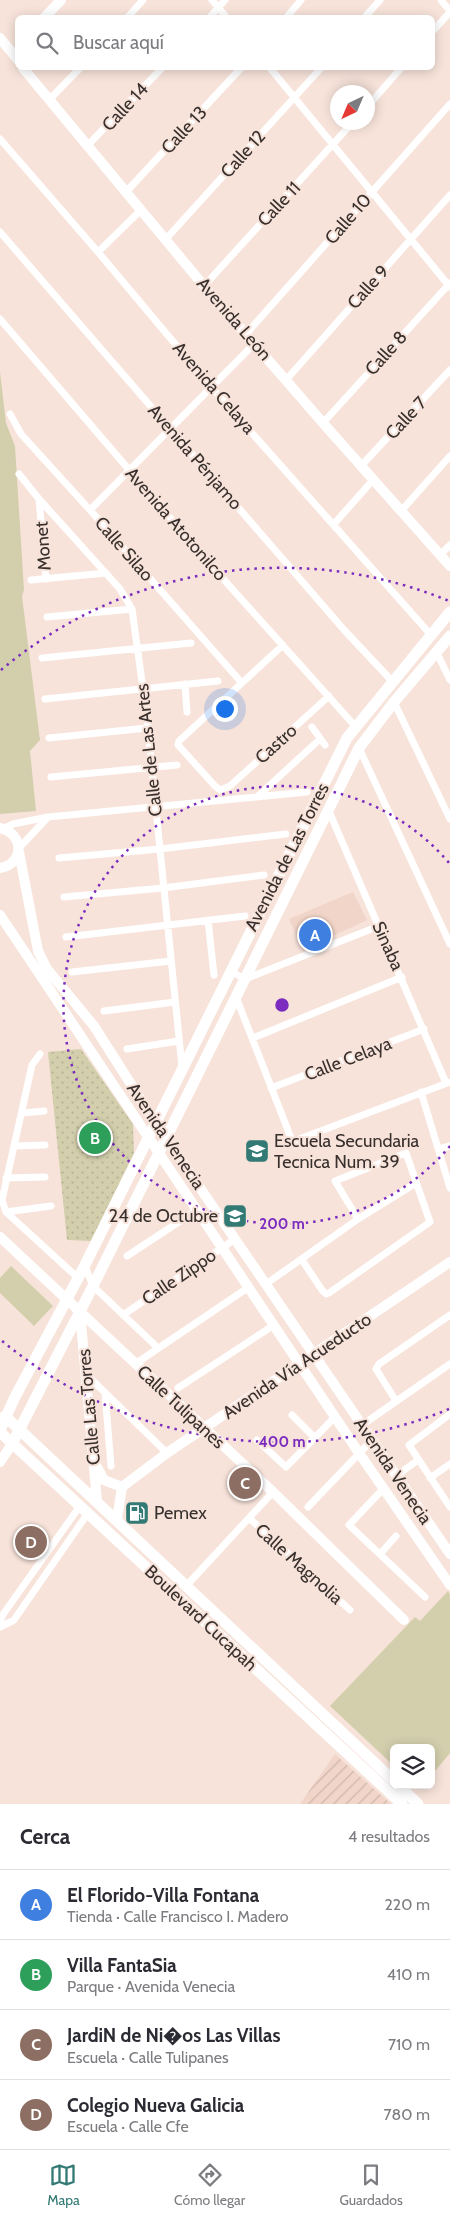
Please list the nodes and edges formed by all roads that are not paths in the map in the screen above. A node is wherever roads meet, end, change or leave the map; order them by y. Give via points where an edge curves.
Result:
1 (61, 0) edge
2 (143, 0) edge
3 (212, 0) edge
4 (225, 0) edge
5 (301, 0) edge
6 (380, 0) edge
7 (441, 0) edge
8 (218, 7) junction
9 (450, 12) edge
10 (47, 15) edge
11 (130, 15) edge
12 (211, 15) edge
13 (225, 15) edge
14 (288, 15) edge
15 (367, 15) edge
16 (435, 29) edge
17 (0, 38) edge
18 (14, 48) edge
19 (25, 70) edge
20 (78, 70) edge
21 (160, 70) edge
22 (239, 70) edge
23 (272, 70) edge
24 (318, 70) edge
25 (399, 70) edge
26 (294, 97) junction
27 (375, 98) edge
28 (49, 100) junction
29 (450, 104) edge
30 (346, 130) edge
31 (0, 139) edge
32 (334, 144) junction
33 (88, 146) junction
34 (373, 191) junction
35 (126, 192) junction
36 (450, 195) edge
37 (141, 210) junction
38 (0, 232) edge
39 (411, 238) junction
40 (165, 240) junction
41 (98, 252) junction
42 (449, 285) edge
43 (204, 286) junction
44 (0, 319) edge
45 (246, 334) junction
46 (254, 344) junction
47 (450, 370) edge
48 (286, 380) junction
49 (212, 388) junction
50 (10, 414) dead end
51 (323, 423) junction
52 (170, 429) junction
53 (450, 456) edge
54 (361, 466) junction
55 (130, 470) junction
56 (19, 474) dead end
57 (373, 480) junction
58 (39, 499) junction
59 (90, 510) junction
60 (401, 511) junction
61 (334, 524) junction
62 (450, 544) edge
63 (440, 556) junction
64 (450, 566) edge
65 (106, 573) junction
66 (46, 579) junction
67 (31, 580) dead end
68 (132, 609) junction
69 (450, 612) edge
70 (47, 617) dead end
71 (431, 635) junction
72 (450, 636) edge
73 (191, 643) dead end
74 (283, 645) junction
75 (139, 648) junction
76 (436, 651) junction
77 (42, 658) dead end
78 (450, 680) edge
79 (218, 681) dead end
80 (392, 681) junction
81 (241, 682) junction
82 (185, 684) junction
83 (143, 689) junction
84 (329, 696) junction
85 (44, 699) dead end
86 (394, 702) junction
87 (187, 712) dead end
88 (355, 726) junction
89 (312, 727) dead end
90 (147, 728) junction
91 (49, 738) dead end
92 (359, 748) junction
93 (178, 765) dead end
94 (151, 767) junction
95 (51, 777) dead end
96 (307, 792) dead end
97 (257, 797) junction
98 (155, 808) junction
99 (328, 809) junction
100 (48, 817) junction
101 (450, 819) edge
102 (1, 828) edge
103 (286, 834) dead end
104 (160, 849) junction
105 (19, 850) junction
106 (59, 858) dead end
107 (0, 868) edge
108 (264, 875) dead end
109 (163, 888) junction
110 (64, 897) dead end
111 (0, 915) edge
112 (245, 916) dead end
113 (208, 920) junction
114 (167, 924) junction
115 (379, 926) junction
116 (66, 937) dead end
117 (450, 944) edge
118 (171, 961) junction
119 (230, 971) junction
120 (72, 972) dead end
121 (214, 975) dead end
122 (402, 977) junction
123 (245, 979) junction
124 (236, 997) junction
125 (175, 1002) junction
126 (104, 1012) dead end
127 (424, 1030) junction
128 (253, 1038) junction
129 (179, 1041) junction
130 (128, 1049) dead end
131 (40, 1054) dead end
132 (182, 1068) junction
133 (448, 1082) edge
134 (271, 1088) junction
135 (421, 1092) junction
136 (44, 1111) dead end
137 (23, 1113) junction
138 (155, 1122) junction
139 (148, 1135) junction
140 (166, 1138) junction
141 (46, 1145) dead end
142 (15, 1146) junction
143 (450, 1146) edge
144 (439, 1150) junction
145 (159, 1152) junction
146 (46, 1177) dead end
147 (6, 1178) junction
148 (416, 1183) junction
149 (450, 1188) edge
150 (51, 1206) dead end
151 (197, 1210) junction
152 (6, 1212) junction
153 (358, 1219) junction
154 (0, 1237) edge
155 (235, 1239) junction
156 (222, 1248) junction
157 (128, 1256) dead end
158 (302, 1260) junction
159 (450, 1262) edge
160 (85, 1265) junction
161 (78, 1278) junction
162 (266, 1284) junction
163 (93, 1286) junction
164 (249, 1287) junction
165 (67, 1300) junction
166 (80, 1312) junction
167 (124, 1315) junction
168 (450, 1315) edge
169 (274, 1325) junction
170 (158, 1348) junction
171 (315, 1355) junction
172 (135, 1364) junction
173 (301, 1364) junction
174 (450, 1364) edge
175 (85, 1374) junction
176 (178, 1388) dead end
177 (105, 1393) junction
178 (396, 1400) junction
179 (3, 1414) edge
180 (450, 1414) edge
181 (292, 1415) dead end
182 (335, 1417) junction
183 (362, 1425) junction
184 (205, 1428) junction
185 (19, 1430) junction
186 (0, 1431) edge
187 (315, 1438) junction
188 (257, 1440) dead end
189 (372, 1440) junction
190 (12, 1444) junction
191 (168, 1453) junction
192 (359, 1453) junction
193 (418, 1460) junction
194 (0, 1462) edge
195 (95, 1463) junction
196 (450, 1464) edge
197 (111, 1466) dead end
198 (396, 1476) junction
199 (430, 1478) junction
200 (122, 1487) junction
201 (384, 1488) junction
202 (273, 1492) junction
203 (97, 1501) junction
204 (308, 1507) dead end
205 (450, 1507) edge
206 (84, 1510) junction
207 (249, 1518) junction
208 (116, 1519) junction
209 (68, 1523) junction
210 (76, 1529) junction
211 (396, 1536) dead end
212 (380, 1554) junction
213 (450, 1554) edge
214 (187, 1584) junction
215 (450, 1585) edge
216 (425, 1597) dead end
217 (2, 1610) edge
218 (350, 1610) dead end
219 (14, 1620) junction
220 (404, 1620) dead end
221 (0, 1621) edge
222 (0, 1627) edge
223 (390, 1777) edge
224 (402, 1789) edge
225 (402, 1804) edge
226 (418, 1804) edge

1 - 10 street
2 - 11 street
3 - 8 street
4 - 8 street
5 - 14 street
6 - 15 street
7 - 9 street
8 - 12 street
8 - 13 street
9 - 16 street
17 - 18 street
19 - 28 street, Avenida León
20 - 28 street
21 - 33 street, Calle 14
22 - 35 street, Calle 13
23 - 26 street
24 - 26 street, Calle 12
25 - 27 street
26 - 32 street
26 - 40 street, Calle 12
28 - 33 street, Avenida León
29 - 34 street, Calle 10
30 - 32 street, Calle 11
31 - 41 street, Avenida Celaya
32 - 34 street
32 - 43 street, Calle 11
33 - 35 street, Avenida León
34 - 39 street
34 - 45 street, Calle 10
35 - 37 street, Avenida León
36 - 39 street, Calle 9
37 - 40 street, Avenida León
37 - 41 street
38 - 52 street, Avenida Pénjamo
39 - 42 street
39 - 48 street, Calle 9
40 - 43 street, Avenida León
41 - 49 street, Avenida Celaya
42 - 51 street, Calle 8
43 - 45 street, Avenida León
44 - 55 street, Avenida Atotonilco
45 - 46 street, Avenida León
46 - 48 street, Avenida León
46 - 49 street
47 - 54 street, Calle 7
48 - 51 street, Avenida León
49 - 52 street
49 - 61 street, Avenida Celaya
50 - 59 street, Calle Silao via 21,434
51 - 54 street, Avenida León
52 - 55 street
52 - 80 street, Avenida Pénjamo
53 - 60 street
54 - 57 street, Avenida León
55 - 59 street
55 - 74 street, Avenida Atotonilco
56 - 58 street, Calle de Las Artes
57 - 60 street, Avenida León
57 - 61 street
58 - 65 street, Calle de Las Artes
58 - 66 street, Monet
59 - 81 street, Calle Silao
60 - 63 street, Avenida León
61 - 71 street, Avenida Celaya
62 - 63 street
63 - 64 street, Avenida León
65 - 66 street
65 - 68 street, Calle de Las Artes
66 - 67 street, Monet
68 - 70 street
68 - 75 street, Calle de Las Artes
69 - 71 main road, Avenida de Las Torres
71 - 80 main road, Avenida de Las Torres
72 - 76 main road, Avenida de Las Torres
73 - 75 street
74 - 81 street
74 - 84 street, Avenida Atotonilco
75 - 77 street
75 - 83 street, Calle de Las Artes
76 - 78 street
76 - 86 main road, Avenida de Las Torres
79 - 82 street
80 - 88 main road, Avenida de Las Torres
81 - 84 street, Castro via 178,743 220,790 230,786
82 - 83 street
82 - 87 street
83 - 85 street
83 - 90 street, Calle de Las Artes
84 - 88 street, Avenida Atotonilco
86 - 92 main road, Avenida de Las Torres
86 - 101 street
88 - 119 main road, Avenida de Las Torres
89 - 97 street via 323,742
90 - 91 street
90 - 94 street, Calle de Las Artes
92 - 99 main road, Avenida de Las Torres
92 - 117 street
93 - 94 street
94 - 95 street
94 - 98 street, Calle de Las Artes
96 - 97 street
97 - 98 street
98 - 100 street
98 - 104 street, Calle de Las Artes
99 - 115 street, Sinaba
99 - 123 main road, Avenida de Las Torres
100 - 102 street
100 - 105 street
102 - 105 street via 13,834
103 - 104 street
104 - 106 street
104 - 109 street, Calle de Las Artes
105 - 107 street via 12,863
105 - 138 street, Avenida Venecia via 42,960 52,977 94,1026
108 - 109 street
109 - 110 street
109 - 114 street, Calle de Las Artes
111 - 139 street, Avenida Venecia
112 - 113 street
113 - 114 street
113 - 121 street
114 - 116 street
114 - 118 street, Calle de Las Artes
115 - 122 street, Sinaba
115 - 123 street
118 - 120 street
118 - 125 street, Calle de Las Artes
119 - 123 street
119 - 132 main road, Avenida de Las Torres
122 - 127 street, Sinaba
122 - 128 street
123 - 124 main road, Avenida de Las Torres
124 - 128 street
124 - 140 main road, Avenida de Las Torres
125 - 126 street
125 - 129 street, Calle de Las Artes
127 - 133 street, Sinaba
127 - 134 street, Calle Celaya
128 - 134 street
129 - 130 street
129 - 132 street, Calle de Las Artes
131 - 137 street via 32,1065
132 - 138 main road, Avenida de Las Torres
133 - 135 street
134 - 135 street via 294,1141
135 - 144 street
136 - 137 street
137 - 142 street
138 - 139 main road, Avenida de Las Torres
138 - 140 street, Avenida Venecia
139 - 145 street, Avenida Venecia
139 - 160 main road, Avenida de Las Torres
140 - 145 main road, Avenida de Las Torres
140 - 155 street, Avenida Venecia
141 - 142 street
142 - 147 street
143 - 144 street
144 - 149 street
145 - 151 street, Avenida Venecia
145 - 163 main road, Avenida de Las Torres
146 - 147 street
147 - 152 street via 2,1200
148 - 153 street
148 - 153 street via 406,1153 337,1179 337,1187
148 - 158 street via 430,1222 329,1293 322,1290
150 - 152 street
151 - 156 street, Avenida Venecia
151 - 157 street
152 - 161 street
153 - 158 street
154 - 165 street, Calle Tulipanes
155 - 156 street, Calle Zippo
155 - 162 street, Avenida Venecia
156 - 164 street, Avenida Venecia
156 - 167 street, Calle Zippo
158 - 162 street
159 - 171 street, Avenida Vía Acueducto
160 - 161 main road, Avenida de Las Torres
160 - 163 street
161 - 165 main road, Avenida de Las Torres
162 - 171 street, Avenida Venecia
163 - 166 main road, Avenida de Las Torres
163 - 167 street
164 - 169 street, Avenida Venecia
164 - 170 street
165 - 166 street, Calle Tulipanes
165 - 179 main road, Avenida de Las Torres
166 - 172 street, Calle Tulipanes
166 - 175 street, Calle Las Torres
166 - 185 main road, Avenida de Las Torres
167 - 170 street
168 - 178 street via 379,1364 378,1374
169 - 173 street, Avenida Venecia
169 - 176 street
170 - 172 street
171 - 173 street, Avenida Vía Acueducto
171 - 183 street, Avenida Venecia
172 - 184 street, Calle Tulipanes
173 - 182 street, Avenida Venecia
173 - 184 street, Avenida Vía Acueducto
174 - 178 street
175 - 177 street
175 - 195 street, Calle Las Torres
177 - 191 street
177 - 197 street, Calle Las Torres
178 - 183 street
179 - 185 main road, Boulevard Cucapah
179 - 186 main road, Avenida de Las Torres
180 - 193 street via 411,1442 410,1447
181 - 187 street
182 - 187 street
182 - 192 street, Avenida Venecia
183 - 189 street, Avenida Venecia
184 - 191 street, Avenida Vía Acueducto
184 - 202 street, Calle Tulipanes
185 - 190 main road, Avenida de Las Torres
185 - 203 main road, Boulevard Cucapah
186 - 190 main road, Boulevard Cucapah
187 - 188 street via 286,1467
189 - 192 street
189 - 198 street, Avenida Venecia
190 - 194 street
190 - 206 main road, Boulevard Cucapah
191 - 200 street, Avenida Vía Acueducto
192 - 201 street, Avenida Venecia
192 - 204 street
193 - 198 street
193 - 199 street
195 - 200 street via 104,1480
195 - 203 street, Calle Las Torres
196 - 199 street
198 - 213 street, Avenida Venecia
199 - 205 street
200 - 208 street
201 - 212 street via 349,1526
201 - 215 street, Avenida Venecia
202 - 207 street, Calle Magnolia
202 - 220 street, Calle Tulipanes
203 - 208 main road, Boulevard Cucapah
206 - 209 street
206 - 210 street
206 - 225 main road, Boulevard Cucapah
207 - 214 street, Calle Magnolia
207 - 218 street, Calle Magnolia
208 - 214 main road, Boulevard Cucapah
209 - 210 street
209 - 217 street
210 - 219 street
211 - 212 street
212 - 216 street
214 - 223 main road, Boulevard Cucapah
217 - 219 street
217 - 221 street
219 - 222 street
224 - 226 main road

